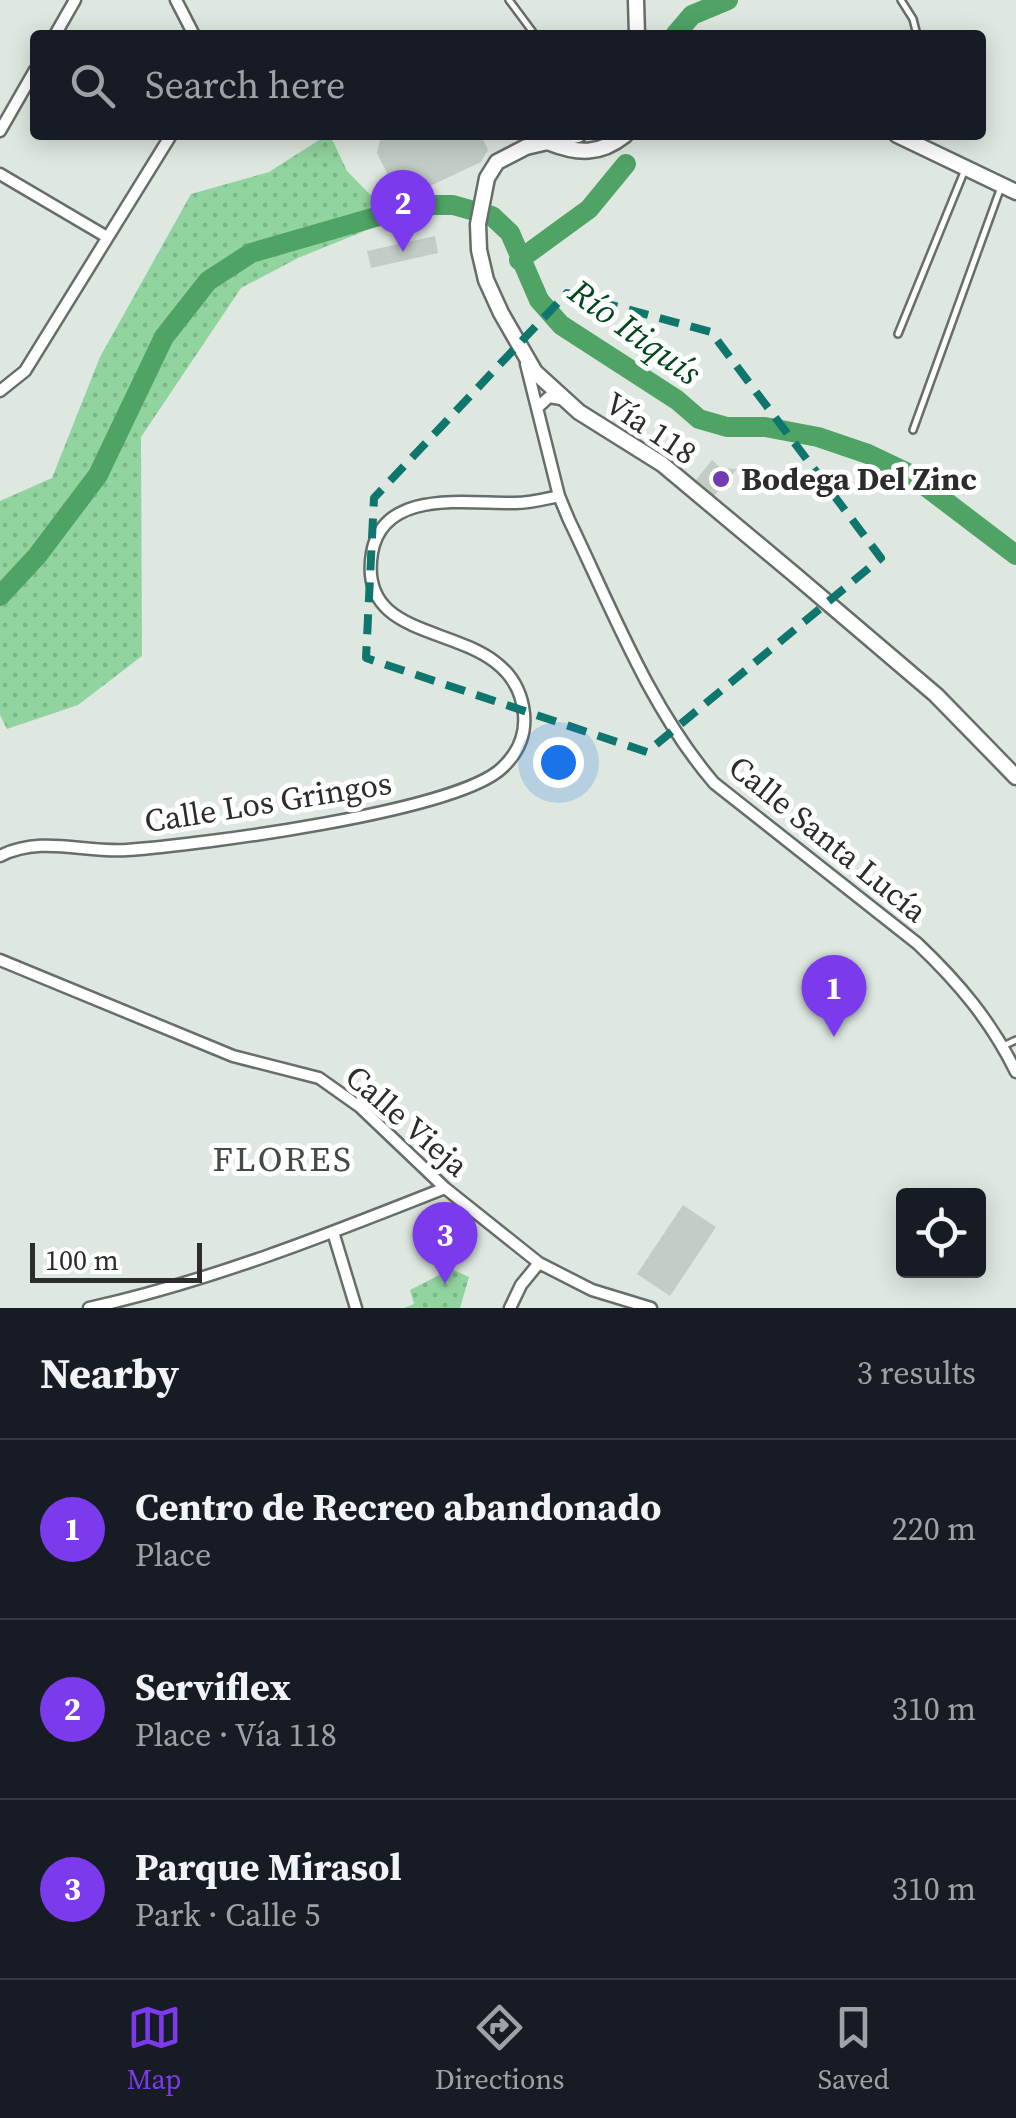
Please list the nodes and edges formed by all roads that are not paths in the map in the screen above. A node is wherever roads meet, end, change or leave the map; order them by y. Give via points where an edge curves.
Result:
1 (76, 0) edge
2 (176, 0) edge
3 (509, 0) edge
4 (636, 0) edge
5 (901, 0) edge
6 (58, 30) edge
7 (191, 30) edge
8 (531, 30) edge
9 (637, 30) edge
10 (916, 30) edge
11 (30, 79) edge
12 (0, 131) edge
13 (168, 140) edge
14 (558, 140) edge
15 (617, 140) edge
16 (910, 140) edge
17 (550, 142) junction
18 (965, 170) junction
19 (0, 174) edge
20 (1011, 192) edge
21 (107, 237) junction
22 (898, 334) dead end
23 (523, 353) junction
24 (0, 391) edge
25 (561, 399) junction
26 (537, 408) junction
27 (912, 430) dead end
28 (560, 496) junction
29 (1016, 776) edge
30 (0, 856) edge
31 (0, 960) edge
32 (1016, 1040) edge
33 (1003, 1046) junction
34 (1016, 1072) edge
35 (445, 1188) junction
36 (333, 1232) junction
37 (539, 1263) junction
38 (89, 1308) edge
39 (356, 1308) edge
40 (510, 1308) edge
41 (651, 1308) edge

1 - 6 street
2 - 7 street
3 - 8 lane
4 - 9 main road
5 - 10 lane
11 - 12 street
13 - 21 street
14 - 17 main road, Vía 118
15 - 17 main road via 587,152
16 - 18 main road
17 - 23 main road, Vía 118 via 497,162 478,224 486,280
18 - 20 main road
18 - 22 lane
19 - 21 street
20 - 27 lane
21 - 24 street via 25,371
23 - 25 main road, Vía 118
23 - 26 street, Calle Santa Lucía
25 - 26 street via 548,397
25 - 29 main road, Vía 118 via 691,489 936,695
26 - 28 street, Calle Santa Lucía
28 - 30 street, Calle Los Gringos via 414,506 390,519 372,550 377,593 396,618 483,652 510,674 523,705 522,736 494,775 354,818 152,848 50,844
28 - 33 street, Calle Santa Lucía via 657,702 704,771 918,944 976,1004
31 - 35 street, Calle Vieja via 233,1056 319,1078 384,1127
32 - 33 lane
33 - 34 street, Calle Santa Lucía
35 - 36 street
35 - 37 street, Calle Vieja
36 - 38 street
36 - 39 street
37 - 40 street
37 - 41 street, Calle Vieja via 592,1290

